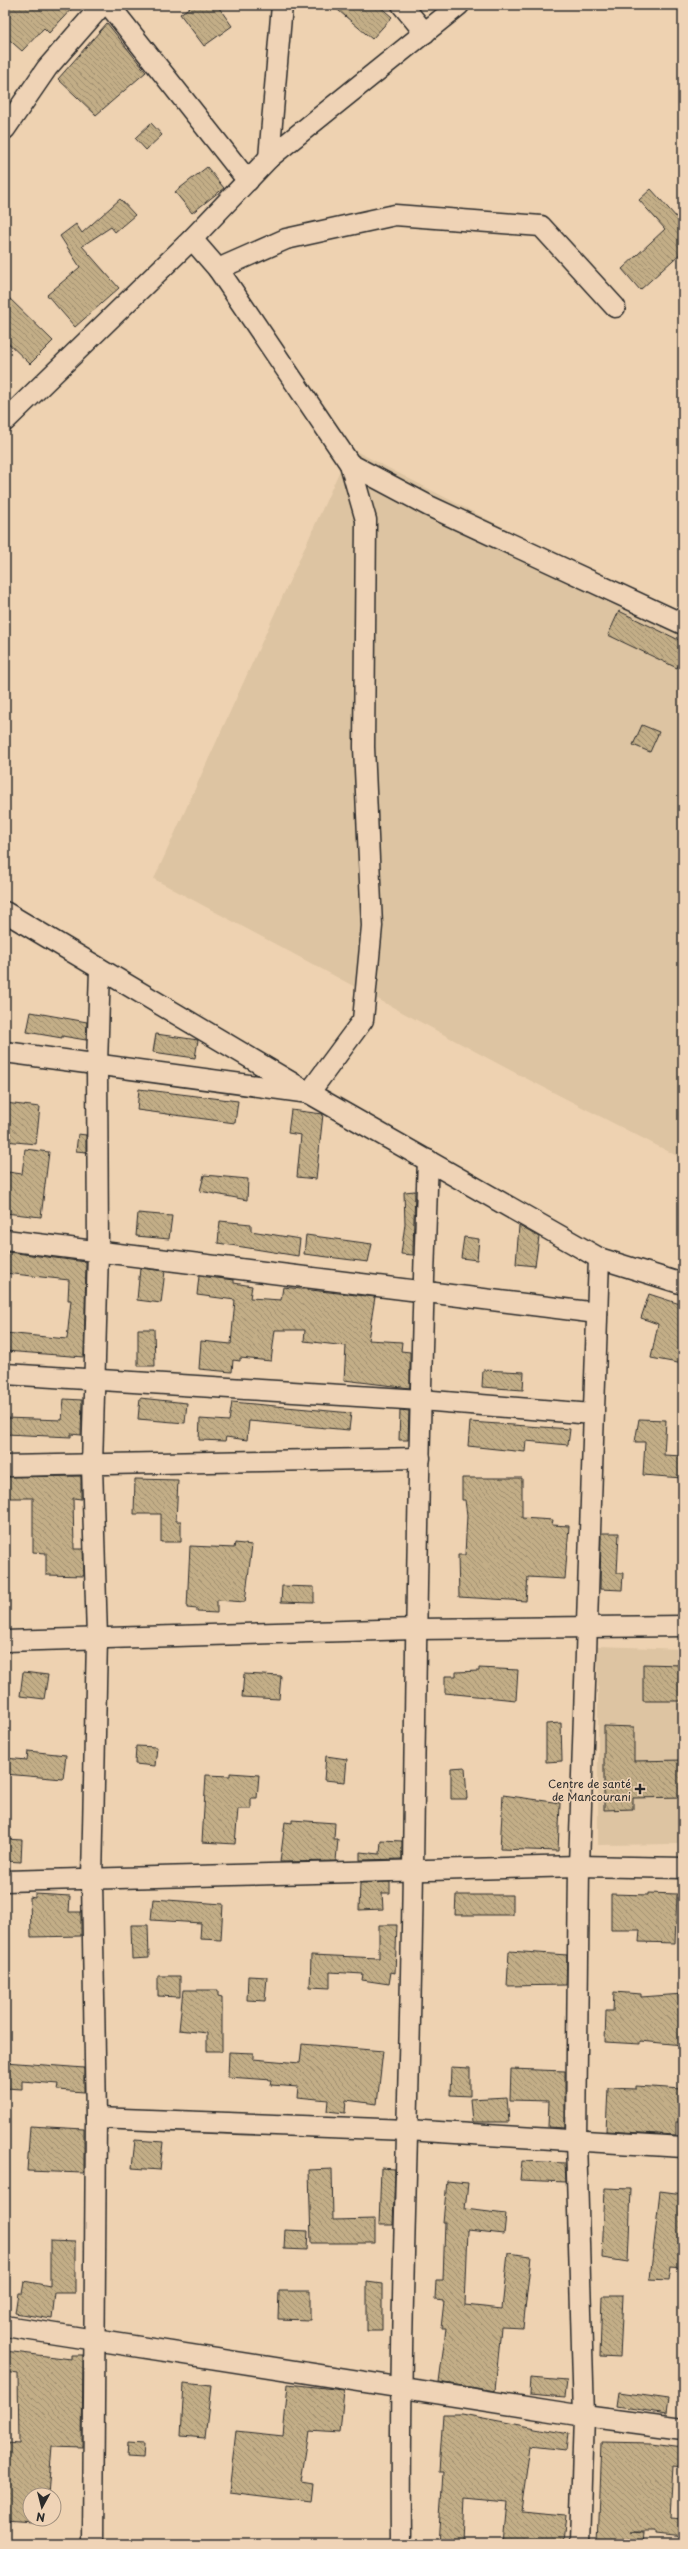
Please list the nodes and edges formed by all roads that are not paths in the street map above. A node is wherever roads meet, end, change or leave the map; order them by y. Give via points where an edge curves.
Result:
1 (102, 5) edge
2 (109, 5) edge
3 (282, 5) edge
4 (402, 5) edge
5 (459, 5) edge
6 (425, 33) junction
7 (5, 129) edge
8 (269, 158) junction
9 (248, 181) junction
10 (192, 239) junction
11 (218, 269) junction
12 (615, 307) dead end
13 (5, 421) edge
14 (350, 464) junction
15 (683, 624) edge
16 (5, 912) edge
17 (100, 969) junction
18 (5, 1052) edge
19 (97, 1064) junction
20 (308, 1093) junction
21 (428, 1160) junction
22 (5, 1240) edge
23 (98, 1252) junction
24 (599, 1258) junction
25 (683, 1284) edge
26 (423, 1293) junction
27 (597, 1313) junction
28 (5, 1374) edge
29 (93, 1380) junction
30 (421, 1400) junction
31 (592, 1414) junction
32 (420, 1458) junction
33 (92, 1465) junction
34 (5, 1466) edge
35 (586, 1626) junction
36 (683, 1626) edge
37 (415, 1629) junction
38 (97, 1638) junction
39 (5, 1641) edge
40 (579, 1866) junction
41 (683, 1868) edge
42 (413, 1869) junction
43 (92, 1879) junction
44 (5, 1881) edge
45 (96, 2118) junction
46 (407, 2130) junction
47 (576, 2140) junction
48 (683, 2147) edge
49 (5, 2326) edge
50 (95, 2341) junction
51 (400, 2387) junction
52 (584, 2416) junction
53 (683, 2428) edge
54 (93, 2544) edge
55 (401, 2544) edge
56 (580, 2544) edge

1 - 7 street via 47,68
2 - 9 street
3 - 8 street
4 - 6 street
5 - 6 street
6 - 8 street
8 - 9 street
9 - 10 street
10 - 11 street
10 - 13 street
11 - 12 street via 286,240 395,215 540,226
11 - 14 street
14 - 15 street via 429,506
14 - 20 street via 366,520 364,747 372,926 364,1020
16 - 17 street
17 - 19 street
17 - 20 street
18 - 19 street
19 - 20 street
19 - 23 street
20 - 21 street
21 - 24 street
21 - 26 street
22 - 23 street
23 - 26 street
23 - 29 street
24 - 25 street
24 - 27 street
26 - 27 street
26 - 30 street
27 - 31 street
28 - 29 street
29 - 30 street
29 - 33 street
30 - 31 street
30 - 32 street
31 - 35 street
32 - 33 street
32 - 37 street
33 - 34 street
33 - 38 street
35 - 36 street
35 - 37 street
35 - 40 street
37 - 38 street
37 - 42 street
38 - 39 street
38 - 43 street
40 - 41 street
40 - 42 street
40 - 47 street
42 - 43 street
42 - 46 street
43 - 44 street
43 - 45 street
45 - 46 street
45 - 50 street
46 - 47 street
46 - 51 street
47 - 48 street
47 - 52 street
49 - 50 street
50 - 51 street
50 - 54 street
51 - 52 street
51 - 55 street
52 - 53 street
52 - 56 street

